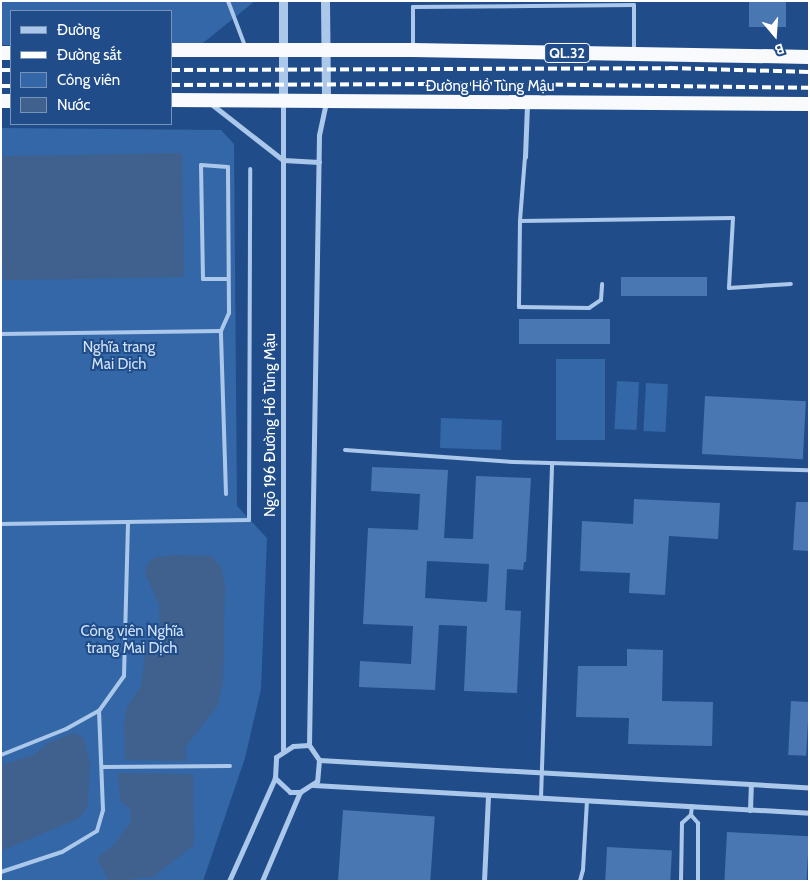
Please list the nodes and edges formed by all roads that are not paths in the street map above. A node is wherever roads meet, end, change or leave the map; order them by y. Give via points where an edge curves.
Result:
1 (228, 1) edge
2 (283, 1) edge
3 (325, 1) edge
4 (555, 3) edge
5 (246, 49) junction
6 (172, 50) edge
7 (282, 50) junction
8 (325, 50) junction
9 (413, 50) junction
10 (634, 54) junction
11 (809, 57) edge
12 (172, 100) edge
13 (205, 100) junction
14 (283, 101) junction
15 (326, 103) junction
16 (527, 103) junction
17 (809, 104) edge
18 (525, 157) joint
19 (283, 160) junction
20 (319, 162) junction
21 (250, 169) dead end
22 (520, 221) junction
23 (228, 279) junction
24 (602, 284) dead end
25 (791, 284) dead end
26 (221, 332) junction
27 (1, 334) edge
28 (345, 450) dead end
29 (552, 463) junction
30 (809, 470) edge
31 (226, 494) dead end
32 (128, 522) junction
33 (1, 524) edge
34 (99, 711) junction
35 (309, 745) junction
36 (283, 750) junction
37 (1, 755) edge
38 (319, 760) junction
39 (230, 766) dead end
40 (102, 767) junction
41 (542, 772) junction
42 (274, 778) junction
43 (751, 784) junction
44 (313, 785) junction
45 (809, 787) edge
46 (300, 792) junction
47 (488, 795) junction
48 (541, 798) junction
49 (587, 800) junction
50 (692, 806) junction
51 (750, 810) junction
52 (809, 813) edge
53 (691, 815) junction
54 (1, 872) edge
55 (229, 881) edge
56 (262, 881) edge
57 (484, 881) edge
58 (580, 881) edge
59 (681, 881) edge
60 (698, 881) edge

1 - 5 lane
2 - 7 street
3 - 8 street
4 - 9 lane via 413,6
4 - 10 lane via 634,5
5 - 6 highway, QL.32
5 - 7 highway, QL.32
7 - 8 highway, QL.32
7 - 14 street
8 - 9 highway, QL.32
8 - 15 street
9 - 10 highway, QL.32
10 - 11 highway, QL.32
12 - 13 highway, Đường Hồ Tùng Mậu
13 - 14 highway, Đường Hồ Tùng Mậu
13 - 19 street
14 - 15 highway, Đường Hồ Tùng Mậu
14 - 19 street, Ngõ 196 Đường Hồ Tùng Mậu
15 - 16 highway, Đường Hồ Tùng Mậu
15 - 20 street via 319,136
16 - 17 highway, Đường Hồ Tùng Mậu
16 - 18 street
18 - 22 lane
19 - 20 street
19 - 36 street, Ngõ 196 Đường Hồ Tùng Mậu
20 - 35 street
21 - 32 lane via 249,520
22 - 24 lane via 519,307 589,308 601,300
22 - 25 lane via 733,218 729,288
23 - 23 lane via 228,167 201,165 203,279
23 - 26 lane via 229,313
26 - 27 lane
26 - 31 lane
28 - 29 lane
29 - 30 lane
29 - 41 lane
32 - 33 lane
32 - 34 lane via 124,676
34 - 37 lane via 66,729
34 - 40 lane
35 - 36 street
35 - 38 street
36 - 42 street via 273,767
38 - 41 street
38 - 44 street via 320,770
39 - 40 lane
40 - 54 lane via 103,810 98,831 62,852
41 - 43 street
41 - 48 lane
42 - 46 street via 290,792
42 - 55 street
43 - 45 street
43 - 51 street
44 - 46 street
44 - 47 street
46 - 56 street
47 - 48 street
47 - 57 street
48 - 49 street
49 - 50 street
49 - 58 lane
50 - 51 street
50 - 53 lane
51 - 52 street
53 - 59 lane via 682,823
53 - 60 lane via 698,823

